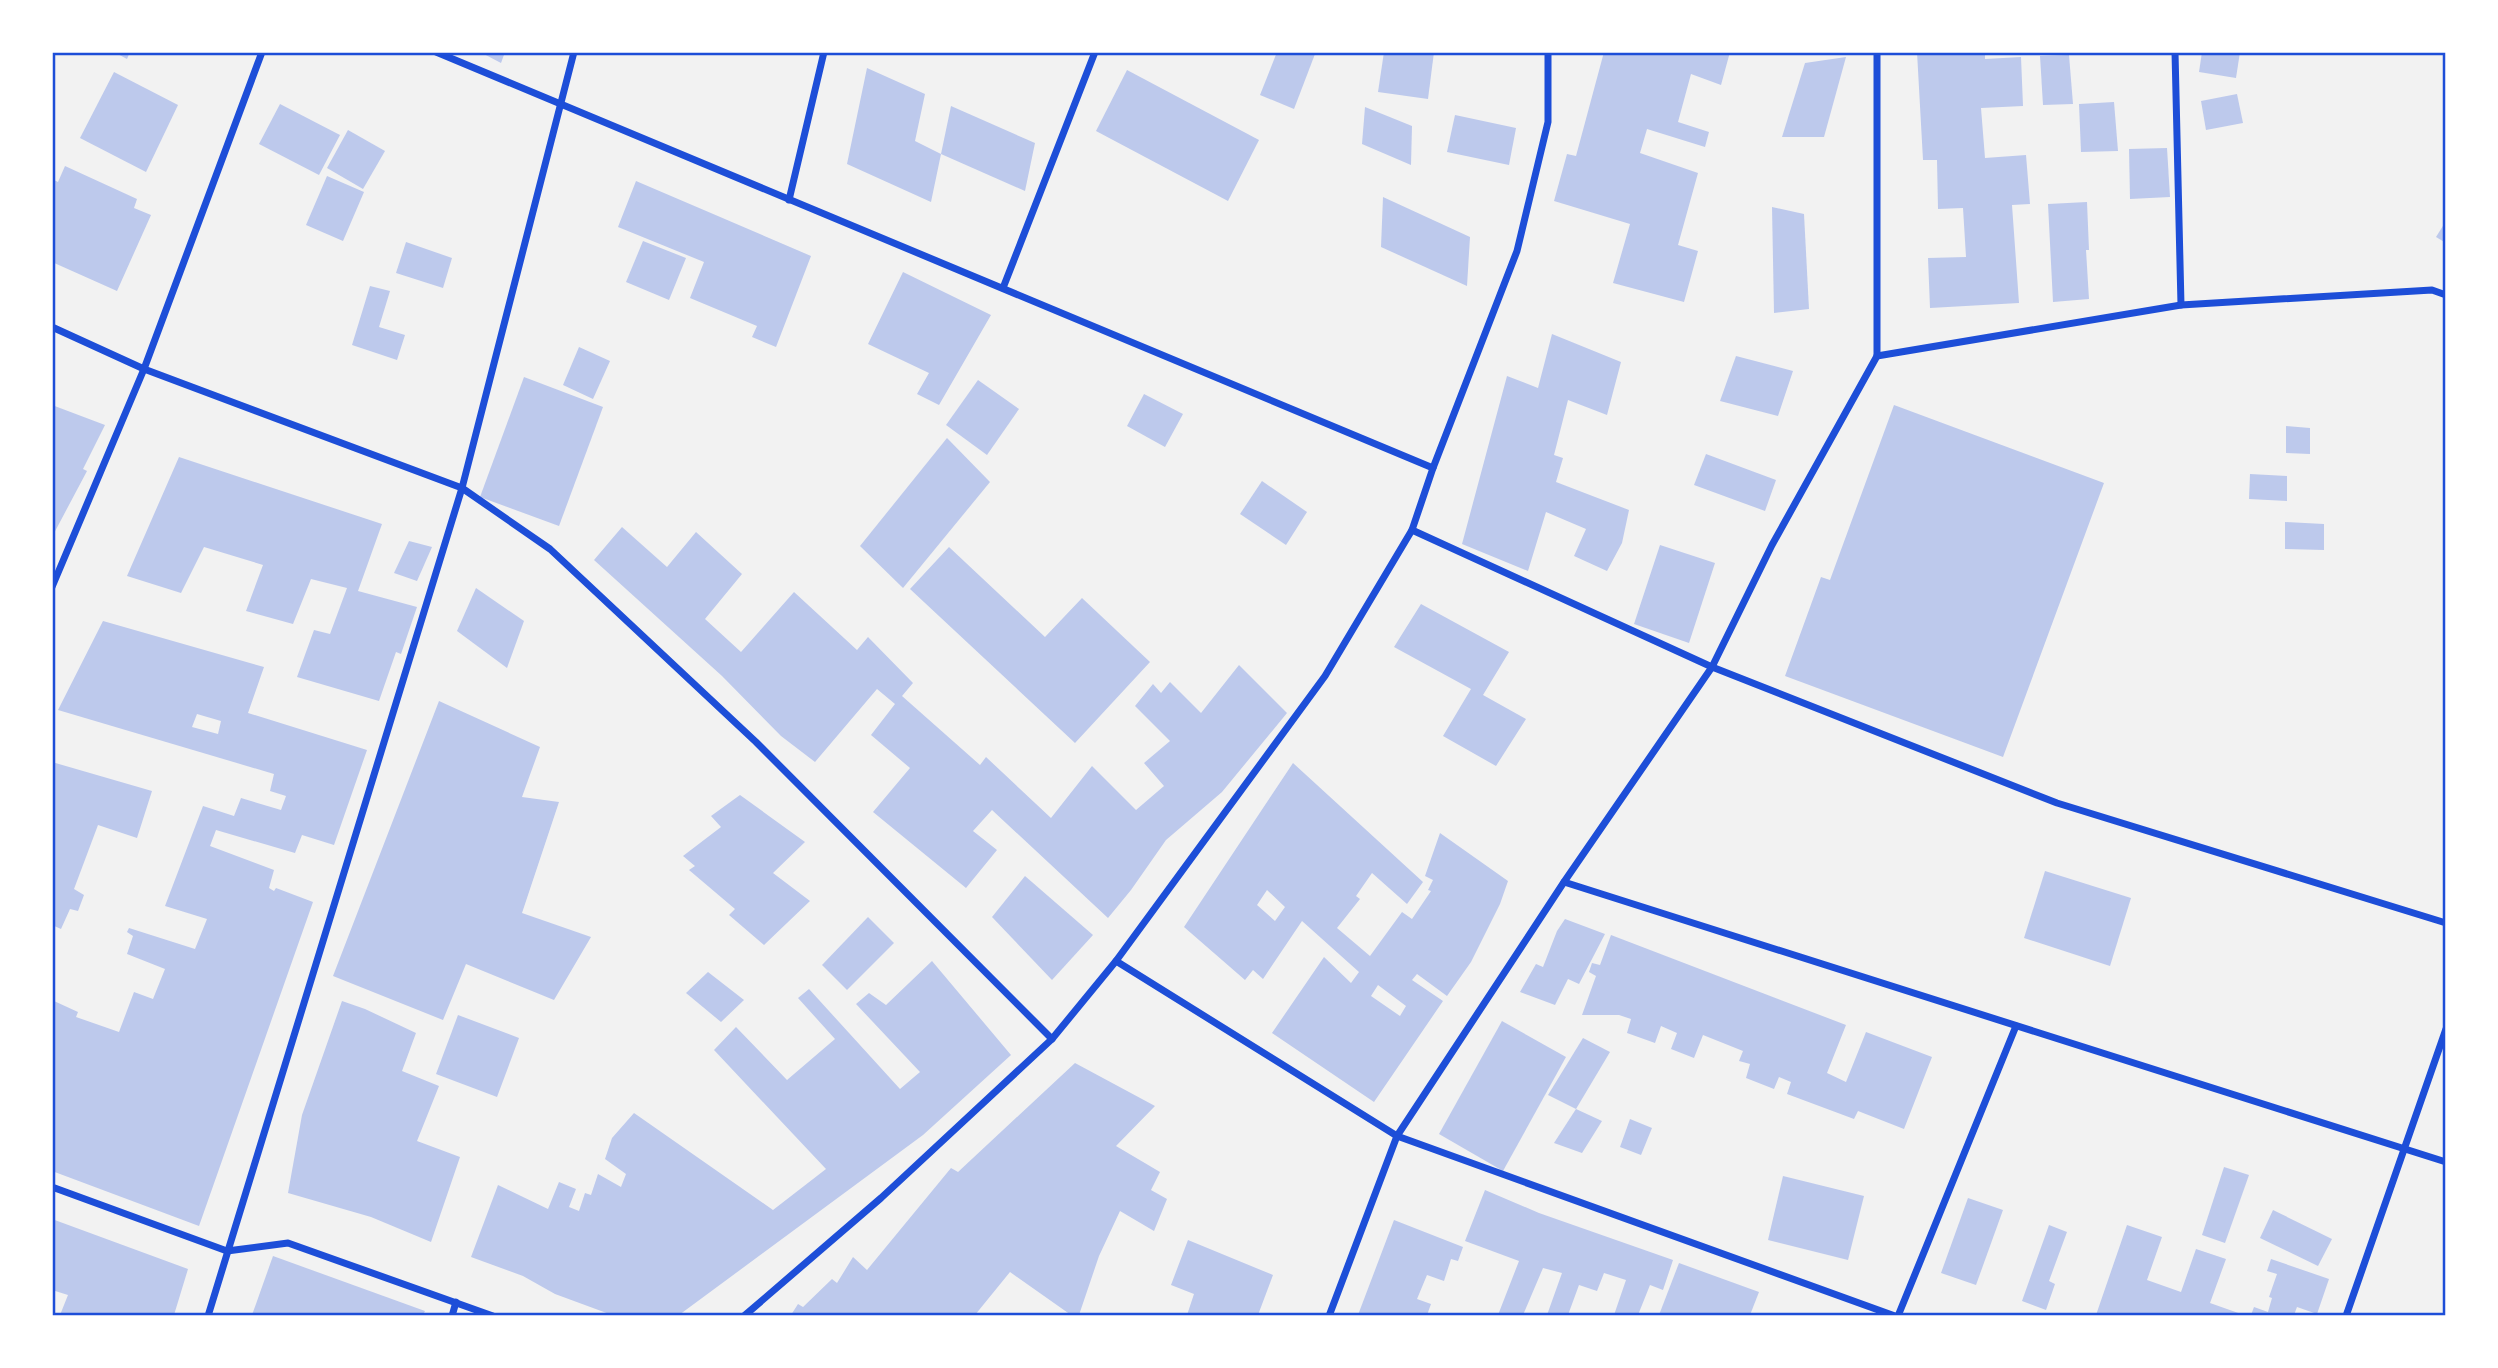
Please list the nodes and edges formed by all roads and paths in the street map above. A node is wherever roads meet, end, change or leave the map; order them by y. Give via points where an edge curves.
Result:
1 (262, 52) edge
2 (436, 52) edge
3 (573, 52) edge
4 (824, 52) edge
5 (1095, 52) edge
6 (1548, 52) edge
7 (1877, 52) edge
8 (2175, 52) edge
9 (561, 104) junction
10 (789, 200) junction
11 (1003, 288) junction
12 (2445, 295) edge
13 (2181, 305) junction
14 (52, 327) edge
15 (1877, 356) junction
16 (144, 369) junction
17 (1433, 468) junction
18 (462, 488) junction
19 (1412, 530) junction
20 (52, 587) edge
21 (1712, 667) junction
22 (1564, 882) junction
23 (2445, 923) edge
24 (1116, 961) junction
25 (2016, 1026) junction
26 (2445, 1029) edge
27 (1052, 1039) junction
28 (1397, 1136) junction
29 (2404, 1149) junction
30 (2445, 1162) edge
31 (52, 1187) edge
32 (227, 1251) junction
33 (456, 1302) junction
34 (208, 1315) edge
35 (452, 1315) edge
36 (493, 1315) edge
37 (744, 1315) edge
38 (1329, 1315) edge
39 (1896, 1315) edge
40 (2346, 1315) edge

1 - 16 street
2 - 9 street
3 - 9 street
4 - 10 street
5 - 11 street
6 - 17 street via 1548,122 1517,251
7 - 15 street
8 - 13 street
9 - 10 street
9 - 18 street
10 - 11 street
11 - 17 street
12 - 13 street via 2432,290
13 - 15 street
14 - 16 street
15 - 21 street via 1772,545
16 - 18 street
16 - 20 street
17 - 19 street
18 - 27 street via 550,549 756,742
18 - 32 street
19 - 21 street
19 - 24 street via 1325,676
21 - 22 street
21 - 23 street via 2057,803
22 - 25 street
22 - 28 street
24 - 27 street
24 - 28 street
25 - 29 street
25 - 39 street
26 - 29 street
27 - 37 street via 881,1198
28 - 38 street
28 - 39 street
29 - 30 street
29 - 40 street
31 - 32 street
32 - 33 street via 288,1243
32 - 34 street
33 - 35 street
33 - 36 street

